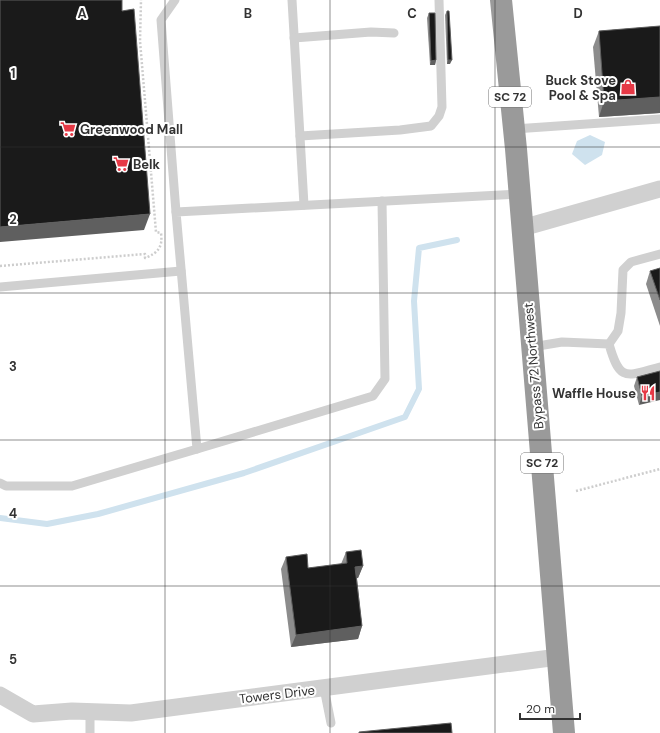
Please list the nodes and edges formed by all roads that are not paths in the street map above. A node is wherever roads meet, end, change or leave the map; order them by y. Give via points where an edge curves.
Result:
1 (175, 0) edge
2 (292, 0) edge
3 (439, 0) edge
4 (501, 0) edge
5 (394, 32) dead end
6 (294, 38) junction
7 (660, 119) edge
8 (514, 129) junction
9 (300, 136) junction
10 (660, 189) edge
11 (519, 194) junction
12 (382, 201) junction
13 (304, 205) junction
14 (176, 212) junction
15 (522, 228) junction
16 (660, 254) edge
17 (181, 271) junction
18 (0, 287) edge
19 (609, 344) junction
20 (532, 347) junction
21 (660, 367) edge
22 (197, 449) junction
23 (0, 484) edge
24 (558, 657) junction
25 (324, 688) junction
26 (0, 695) edge
27 (90, 712) junction
28 (331, 723) dead end
29 (90, 733) edge
30 (564, 733) edge

1 - 14 lane via 162,20
2 - 6 lane
3 - 9 lane via 442,107 431,126
4 - 8 highway, Bypass 72 Northwest / SC 72
5 - 6 lane
6 - 9 lane
7 - 8 lane
8 - 11 highway, Bypass 72 Northwest / SC 72
9 - 13 lane
10 - 15 street
11 - 12 lane
11 - 15 highway, Bypass 72 Northwest / SC 72
12 - 13 lane
12 - 22 lane via 385,378 373,396
13 - 14 lane
14 - 17 lane
15 - 20 highway, Bypass 72 Northwest / SC 72
16 - 19 lane via 631,262 623,270 618,331
17 - 18 lane
17 - 22 lane
19 - 20 lane via 562,342
19 - 21 lane via 620,371 629,375
20 - 24 highway, Bypass 72 Northwest / SC 72
22 - 23 lane via 72,486
24 - 25 street, Towers Drive
24 - 30 highway, Bypass 72 Northwest / SC 72
25 - 27 street, Towers Drive via 131,713
25 - 28 lane
26 - 27 street, Towers Drive via 33,714
27 - 29 lane

